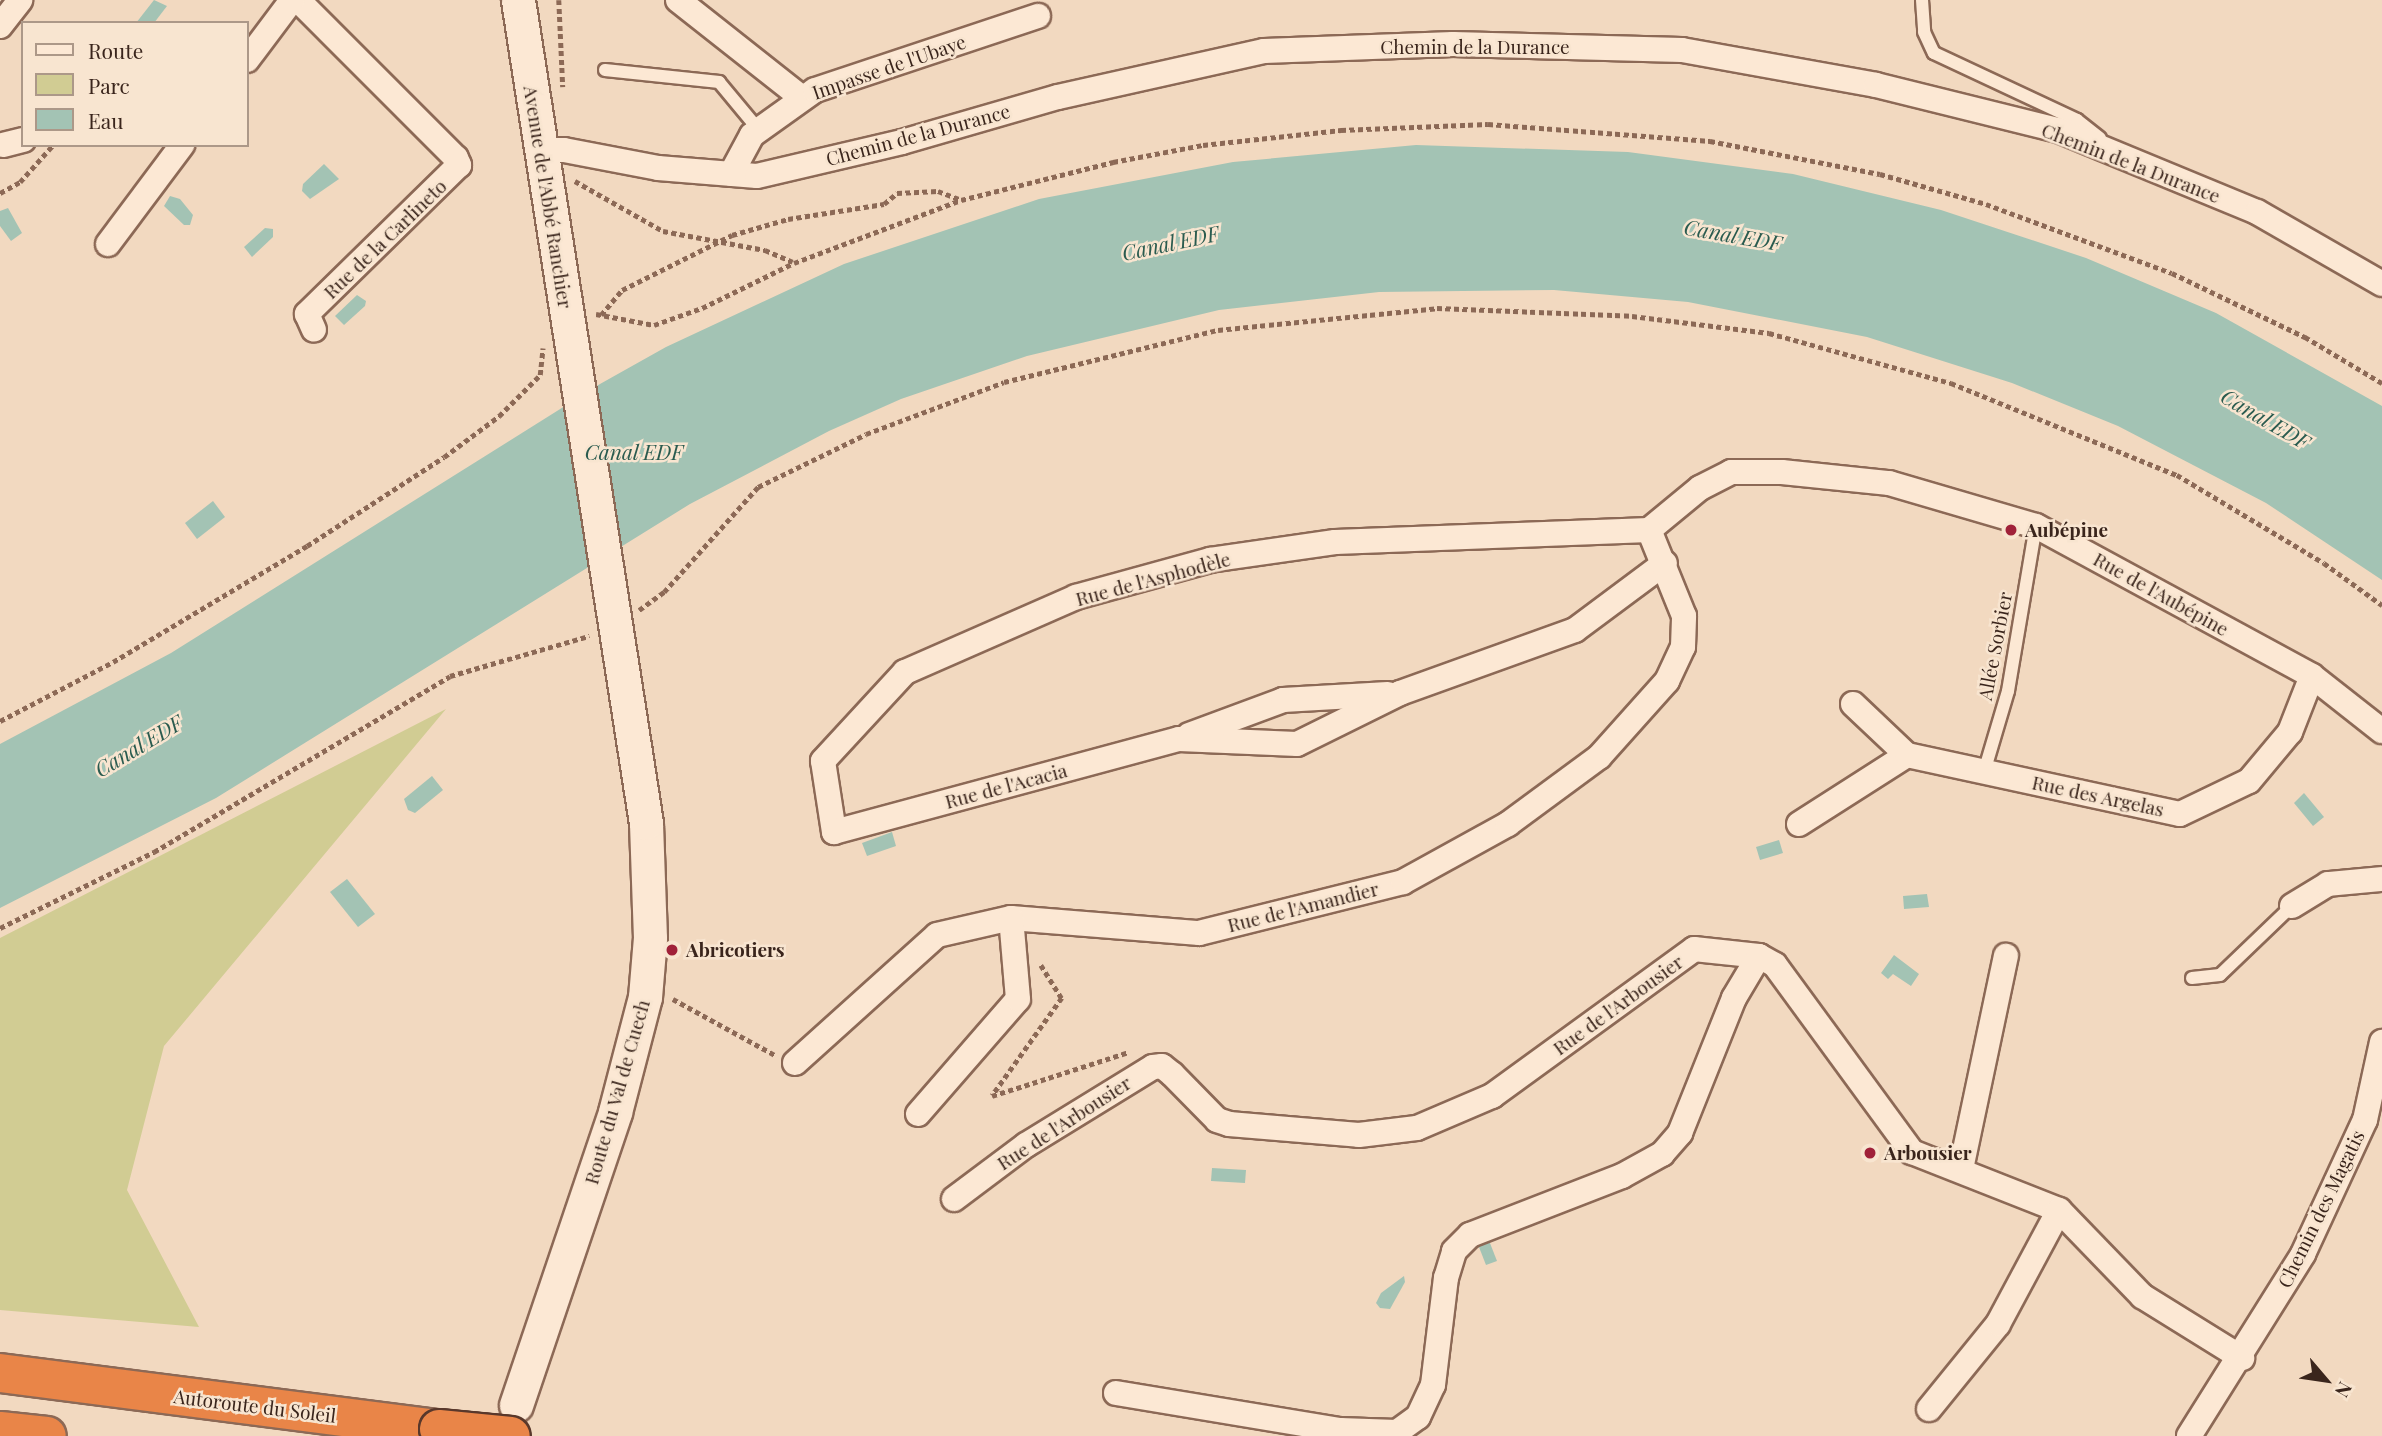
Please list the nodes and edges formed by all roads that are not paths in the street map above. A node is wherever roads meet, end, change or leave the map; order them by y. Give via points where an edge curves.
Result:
1 (20, 0) edge
2 (292, 0) edge
3 (298, 0) edge
4 (518, 0) edge
5 (678, 0) edge
6 (1922, 0) edge
7 (1038, 16) dead end
8 (0, 26) edge
9 (248, 59) edge
10 (605, 70) dead end
11 (802, 98) junction
12 (758, 129) junction
13 (181, 147) edge
14 (541, 150) junction
15 (2121, 156) junction
16 (731, 174) junction
17 (108, 244) dead end
18 (2382, 284) edge
19 (313, 330) dead end
20 (2036, 526) junction
21 (1649, 530) junction
22 (1665, 563) junction
23 (611, 616) joint
24 (2312, 676) junction
25 (1400, 693) junction
26 (1853, 704) dead end
27 (2382, 731) edge
28 (1179, 739) junction
29 (1907, 755) junction
30 (1984, 772) junction
31 (1799, 824) dead end
32 (834, 832) joint
33 (2382, 879) edge
34 (2292, 906) joint
35 (1011, 918) junction
36 (1759, 956) junction
37 (2006, 957) dead end
38 (2192, 978) dead end
39 (2382, 1042) edge
40 (795, 1063) road end
41 (918, 1114) dead end
42 (1961, 1169) junction
43 (954, 1199) dead end
44 (2059, 1210) junction
45 (2242, 1358) junction
46 (0, 1373) edge
47 (1116, 1393) dead end
48 (1929, 1409) dead end
49 (513, 1420) edge
50 (0, 1431) edge
51 (47, 1436) edge
52 (2189, 1436) edge

1 - 8 street
2 - 9 street
3 - 19 street, Rue de la Carlineto via 459,165 307,314
4 - 14 street, Avenue de l'Abbé Ranchier
5 - 11 street
6 - 15 lane via 1924,32 1934,53 2077,120
7 - 11 street, Impasse de l'Ubaye
10 - 12 lane via 719,82
11 - 12 street, Impasse de l'Ubaye
12 - 16 street, Impasse de l'Ubaye via 738,153
13 - 17 street
14 - 16 street, Chemin de la Durance
14 - 23 street, Avenue de l'Abbé Ranchier
15 - 16 street, Chemin de la Durance via 2058,131 1876,85 1682,50 1453,44 1264,51 1058,97 902,142 757,176
15 - 18 street, Chemin de la Durance via 2257,212
20 - 21 street, Rue de l'Aubépine via 1889,483 1731,472 1700,488
20 - 24 street, Rue de l'Aubépine
20 - 30 lane, Allée Sorbier via 2008,691
21 - 22 street, Rue de l'Amandier
21 - 32 street, Rue de l'Asphodèle via 1335,542 1210,560 1076,597 905,672 823,761
22 - 25 street, Rue de l'Acacia via 1575,630
22 - 35 street, Rue de l'Amandier via 1684,616 1683,647 1667,681 1598,757 1508,824 1403,882 1199,933
23 - 49 street, Route du Val de Cuech via 646,823 647,980 615,1112
24 - 27 street, Rue de l'Aubépine
24 - 30 street, Rue des Argelas via 2290,732 2249,781 2180,814
25 - 28 street, Rue de l'Acacia via 1283,699
25 - 28 street, Rue de l'Acacia via 1297,744
26 - 29 street
28 - 32 street, Rue de l'Acacia
29 - 30 street, Rue des Argelas
29 - 31 street
33 - 34 street via 2328,884
34 - 38 lane via 2220,975
35 - 40 street, Rue de l'Amandier via 937,935
35 - 41 street via 1018,999
36 - 42 street via 1775,965 1903,1144 1922,1158
36 - 43 street, Rue de l'Arbousier via 1695,949 1492,1096 1417,1128 1359,1135 1229,1124 1217,1119 1162,1066 1127,1080
36 - 47 street via 1734,998 1680,1133 1662,1154 1622,1176 1470,1235 1454,1251 1446,1278 1433,1385 1418,1418 1396,1432 1340,1430
37 - 42 street
39 - 45 street, Chemin des Magatis via 2365,1120 2303,1254
42 - 44 street
44 - 45 street via 2142,1296
44 - 48 street via 1998,1325
45 - 52 street, Chemin des Magatis
46 - 49 highway, Autoroute du Soleil, bridge via 439,1429
50 - 51 highway

